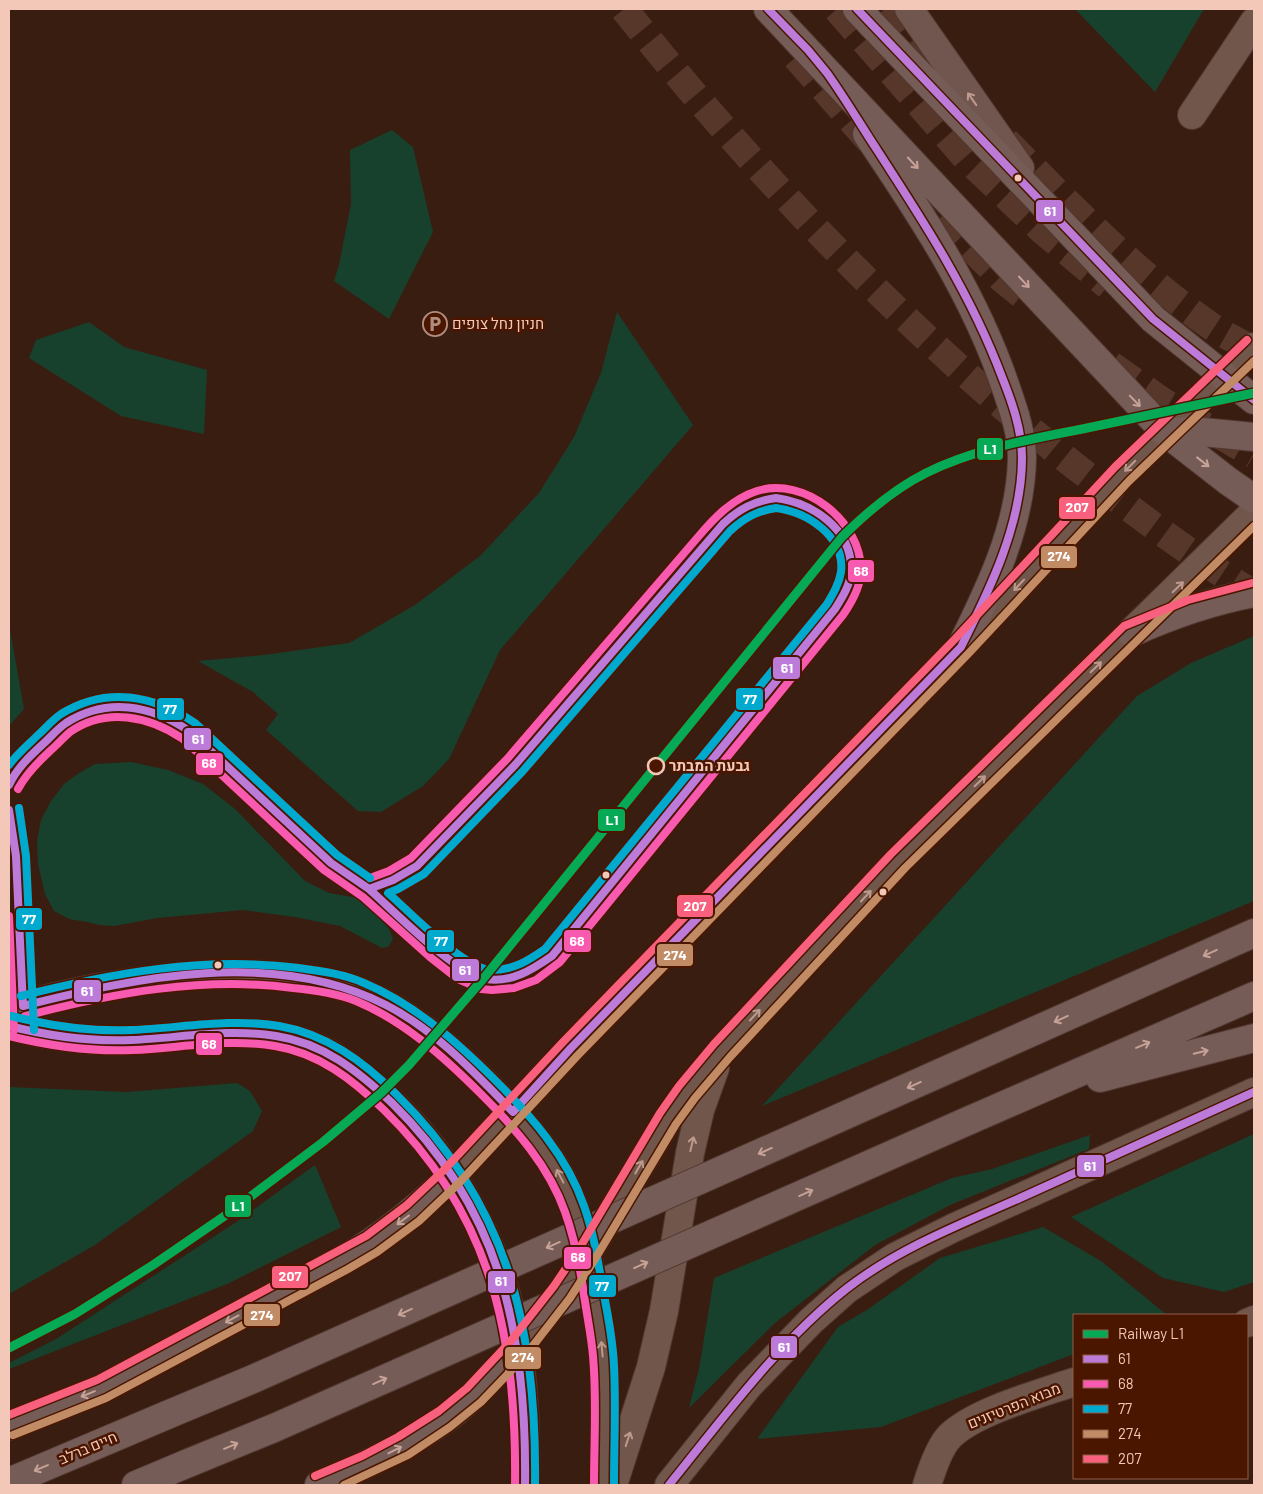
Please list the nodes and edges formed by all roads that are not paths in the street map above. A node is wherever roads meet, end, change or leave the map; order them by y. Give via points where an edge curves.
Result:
1 (768, 9) edge
2 (857, 9) edge
3 (909, 9) edge
4 (1254, 22) edge
5 (820, 64) junction
6 (1192, 115) dead end
7 (1050, 211) junction
8 (1254, 348) edge
9 (1223, 377) junction
10 (1254, 400) edge
11 (1165, 432) junction
12 (1254, 437) edge
13 (1254, 499) edge
14 (1254, 512) edge
15 (1254, 593) edge
16 (1131, 633) junction
17 (960, 648) junction
18 (1254, 933) edge
19 (1254, 996) edge
20 (9, 1011) edge
21 (9, 1026) edge
22 (1254, 1038) edge
23 (722, 1050) junction
24 (1254, 1092) edge
25 (1018, 1098) junction
26 (513, 1112) junction
27 (452, 1176) junction
28 (587, 1254) junction
29 (518, 1348) junction
30 (1073, 1382) edge
31 (9, 1426) edge
32 (9, 1482) edge
33 (136, 1485) edge
34 (319, 1485) edge
35 (524, 1485) edge
36 (604, 1485) edge
37 (613, 1485) edge
38 (669, 1485) edge
39 (927, 1485) edge

1 - 5 highway
2 - 7 highway
7 -> 3 main road
4 - 6 street
5 -> 11 highway
5 - 17 highway via 917,207 953,268 990,346 1015,413 1022,459 1016,507 996,571
7 - 9 highway via 1153,319
8 - 9 street
9 - 10 highway
9 - 11 street
11 - 12 highway
11 -> 13 highway
11 -> 17 street
16 -> 14 street
15 - 16 highway via 1198,606
23 -> 16 street via 898,861
17 - 26 street via 571,1048
18 -> 32 highway, חיים ברלב, bridge via 253,1379
25 -> 19 highway
20 - 26 street via 68,994 186,975 287,976 332,984 386,1004 410,1019 472,1070
21 - 27 street via 91,1040 225,1034 275,1036 312,1044 339,1058 402,1112 424,1136
25 -> 22 highway
28 -> 23 street via 668,1119
37 -> 23 street via 651,1367 664,1311 690,1153 700,1110
24 - 38 street via 953,1228 895,1258 846,1290 749,1385
33 -> 25 highway, bridge via 274,1428
26 - 27 street
28 -> 26 street via 568,1192 551,1159
27 - 29 street via 480,1223 493,1256
27 -> 31 highway via 413,1213 343,1260 101,1389
28 - 29 street
36 -> 28 street via 604,1367
34 -> 29 highway via 403,1446 445,1419 474,1395
29 - 35 street via 525,1414
30 - 39 street, מבוא הפרטיזנים via 1017,1401 969,1422 949,1437 932,1468

